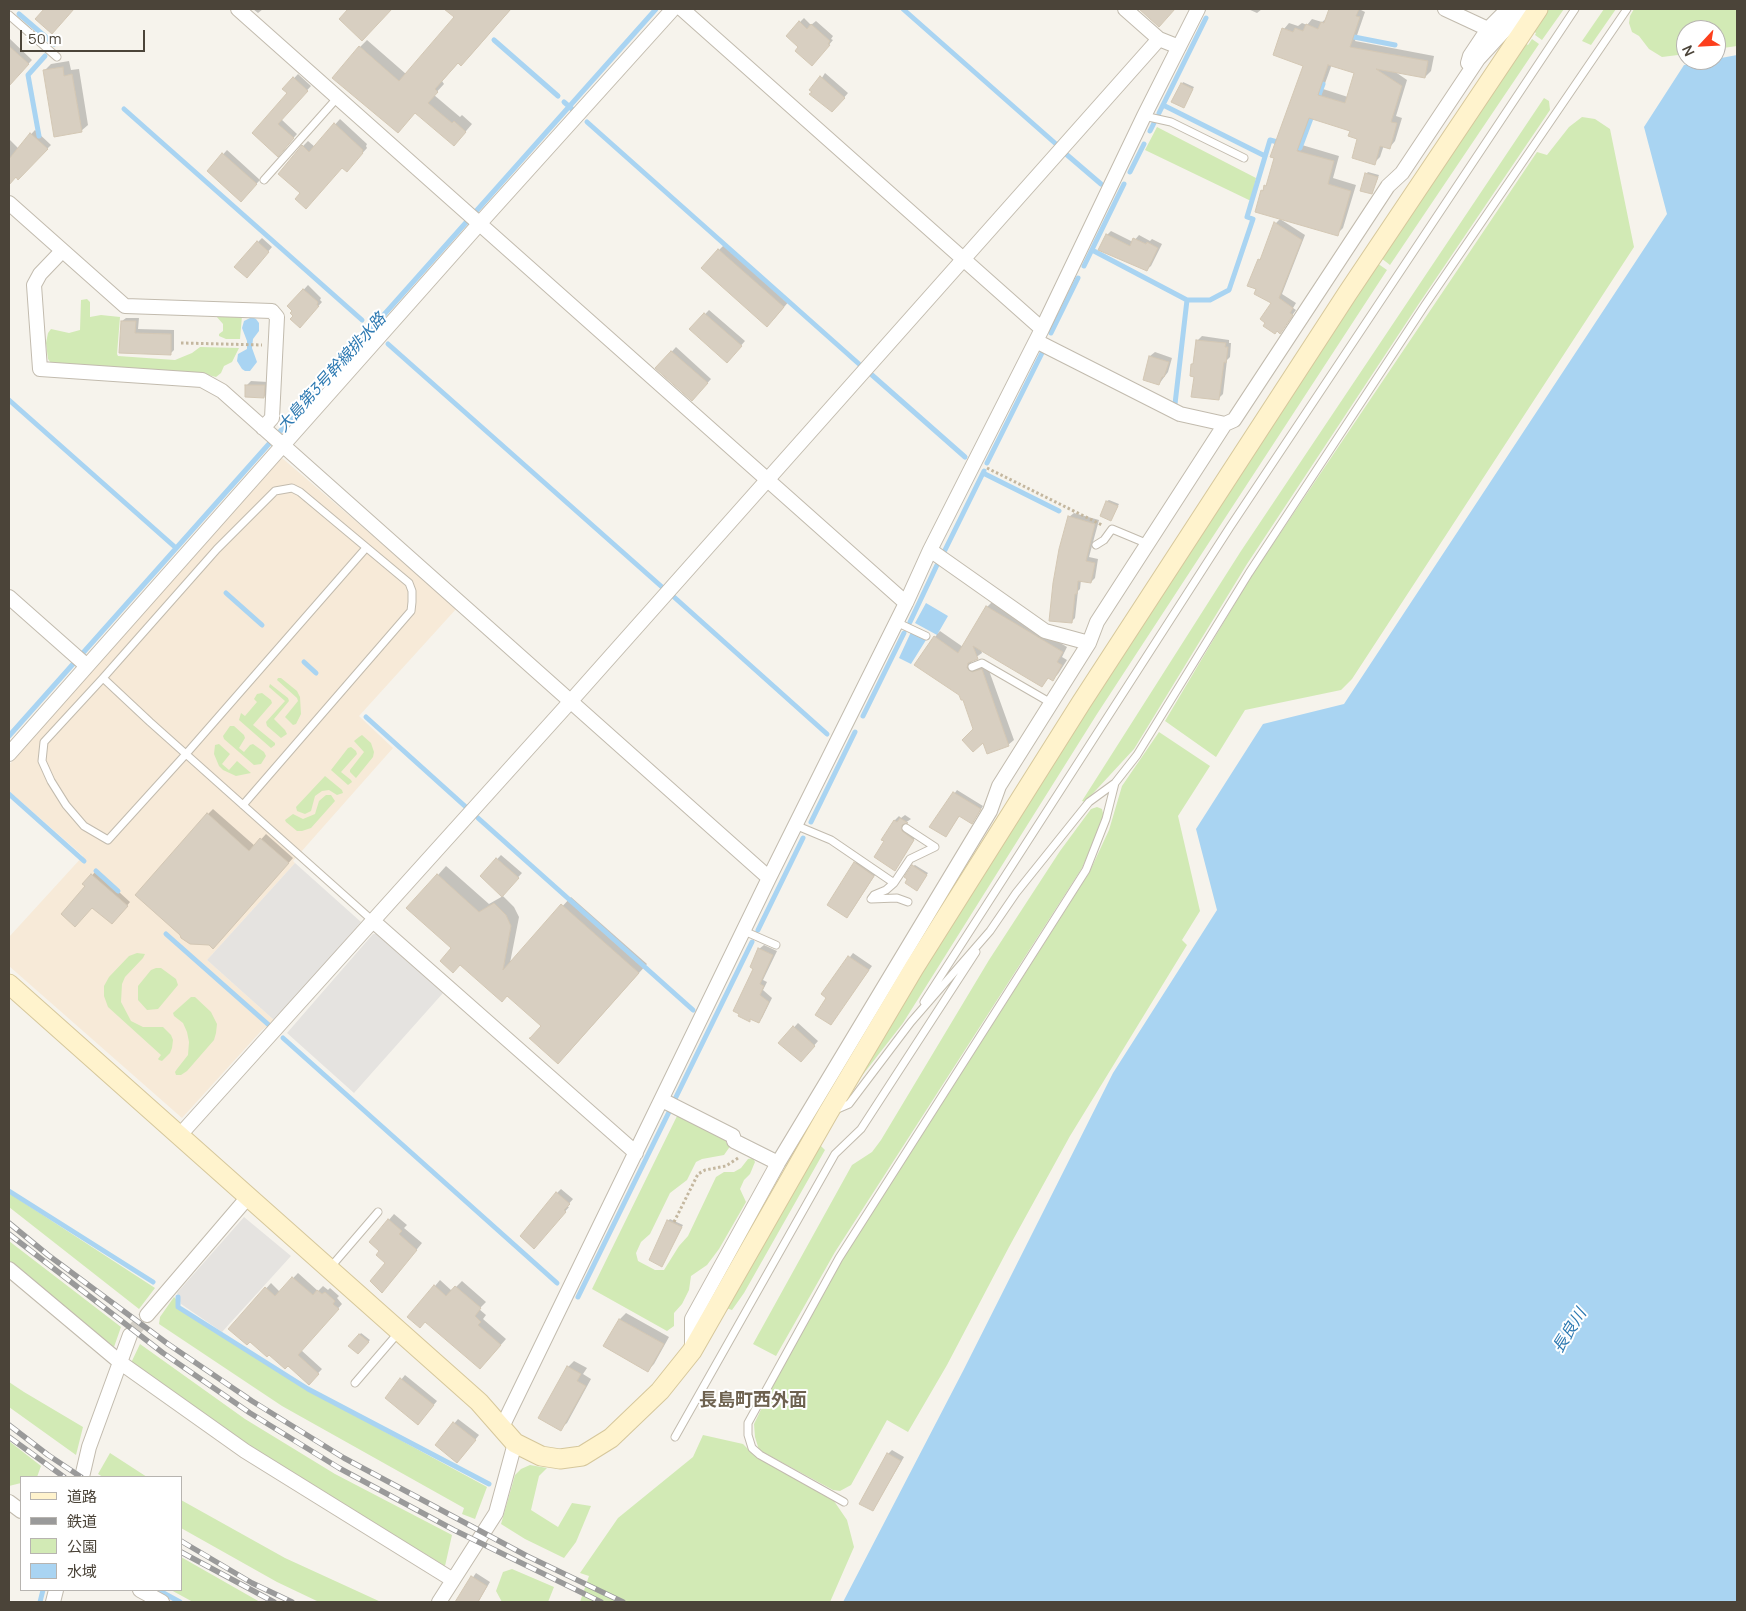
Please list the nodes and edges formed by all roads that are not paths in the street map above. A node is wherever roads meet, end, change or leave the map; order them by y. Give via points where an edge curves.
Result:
1 (238, 9) edge
2 (673, 9) edge
3 (682, 9) edge
4 (1125, 9) edge
5 (1198, 9) edge
6 (1445, 9) edge
7 (1508, 9) edge
8 (1575, 9) edge
9 (1627, 9) edge
10 (1529, 11) edge
11 (9, 15) edge
12 (1488, 29) junction
13 (1159, 39) junction
14 (1179, 47) junction
15 (57, 57) dead end
16 (1465, 77) junction
17 (338, 97) junction
18 (1144, 116) junction
19 (1244, 158) dead end
20 (264, 180) dead end
21 (9, 203) edge
22 (478, 222) junction
23 (62, 251) junction
24 (963, 260) junction
25 (1039, 335) junction
26 (1225, 424) junction
27 (265, 430) junction
28 (280, 445) junction
29 (767, 480) junction
30 (1148, 544) junction
31 (1096, 545) dead end
32 (366, 548) junction
33 (930, 550) junction
34 (9, 597) edge
35 (906, 603) junction
36 (896, 622) junction
37 (926, 636) dead end
38 (1089, 644) junction
39 (85, 665) junction
40 (972, 667) dead end
41 (103, 678) junction
42 (570, 702) junction
43 (1051, 703) junction
44 (9, 754) edge
45 (186, 754) junction
46 (1115, 783) junction
47 (243, 805) junction
48 (796, 825) junction
49 (906, 828) dead end
50 (769, 878) junction
51 (894, 883) junction
52 (908, 902) dead end
53 (373, 921) junction
54 (744, 930) junction
55 (990, 931) junction
56 (776, 945) dead end
57 (9, 984) edge
58 (911, 1022) junction
59 (662, 1100) junction
60 (828, 1113) junction
61 (179, 1136) junction
62 (636, 1152) junction
63 (778, 1163) junction
64 (248, 1197) junction
65 (378, 1212) dead end
66 (328, 1269) junction
67 (9, 1270) edge
68 (147, 1316) tunnel mouth
69 (399, 1331) junction
70 (130, 1335) tunnel mouth
71 (692, 1351) junction
72 (121, 1363) junction
73 (355, 1383) dead end
74 (502, 1427) junction
75 (675, 1437) dead end
76 (515, 1443) junction
77 (82, 1476) edge
78 (9, 1502) edge
79 (844, 1502) dead end
80 (20, 1510) edge
81 (453, 1580) junction
82 (142, 1591) edge
83 (162, 1602) edge
84 (439, 1602) edge

1 - 17 street
2 - 22 street
3 - 24 street
4 - 13 street
5 - 14 street
6 - 12 street
7 - 12 street
8 - 58 lane via 1230,527
9 - 46 lane via 1425,305 1249,573 1137,755
10 - 16 street via 1478,59
10 - 60 street via 1081,703 914,968
11 - 15 lane
12 - 16 street via 1470,56
13 - 14 street
13 - 24 street
14 - 18 street
16 - 26 street via 1402,173 1388,186 1234,420
17 - 20 lane
17 - 22 street
18 - 19 lane via 1171,122
18 - 25 street
21 - 23 street
22 - 28 street
22 - 29 street
23 - 27 street via 125,306 272,311 277,316 272,418
23 - 27 street via 34,285 40,369 202,380 222,391
24 - 25 street
24 - 29 street
25 - 26 street via 1180,414
25 - 33 street
26 - 30 street
27 - 28 street
28 - 39 street
28 - 42 street
29 - 35 street
29 - 42 street
30 - 31 lane via 1112,529
30 - 38 street via 1097,622
32 - 41 lane via 300,492 292,488 275,491 217,550
32 - 45 lane
32 - 47 lane via 409,584 411,611
33 - 35 street
33 - 38 street via 1045,631
34 - 39 street
35 - 36 street
36 - 37 lane
36 - 48 street
38 - 43 street
39 - 44 street
40 - 43 lane via 982,663
41 - 45 lane
41 - 45 lane via 44,742 42,761 50,781 84,826 108,840
42 - 50 street
42 - 53 street
43 - 63 street via 999,786 990,811
45 - 47 lane
46 - 55 lane via 1089,802 1016,893
46 - 79 lane via 1106,819 1086,870 839,1258 748,1423 752,1448 760,1455
47 - 53 lane
48 - 50 street
48 - 51 lane via 831,840
49 - 51 lane via 935,847 910,859
50 - 54 street
51 - 52 lane via 871,899 897,898
53 - 61 street
53 - 62 street
54 - 56 lane
54 - 59 street
55 - 58 lane
55 - 75 lane via 861,1129 835,1154
57 - 61 street
58 - 60 lane via 849,1104
59 - 62 street
59 - 63 street
60 - 71 street
61 - 64 street
62 - 74 street
63 - 71 street via 692,1319
64 - 66 street
64 - 68 street
65 - 66 lane
66 - 69 street
67 - 72 street
69 - 73 lane
69 - 74 street via 479,1402
70 - 72 street
71 - 76 street via 660,1391 611,1438 582,1456 560,1459 541,1456
72 - 77 street via 89,1447
72 - 81 street via 245,1451
74 - 76 street
76 - 81 street via 496,1513
78 - 80 street
81 - 84 street
82 - 83 street

